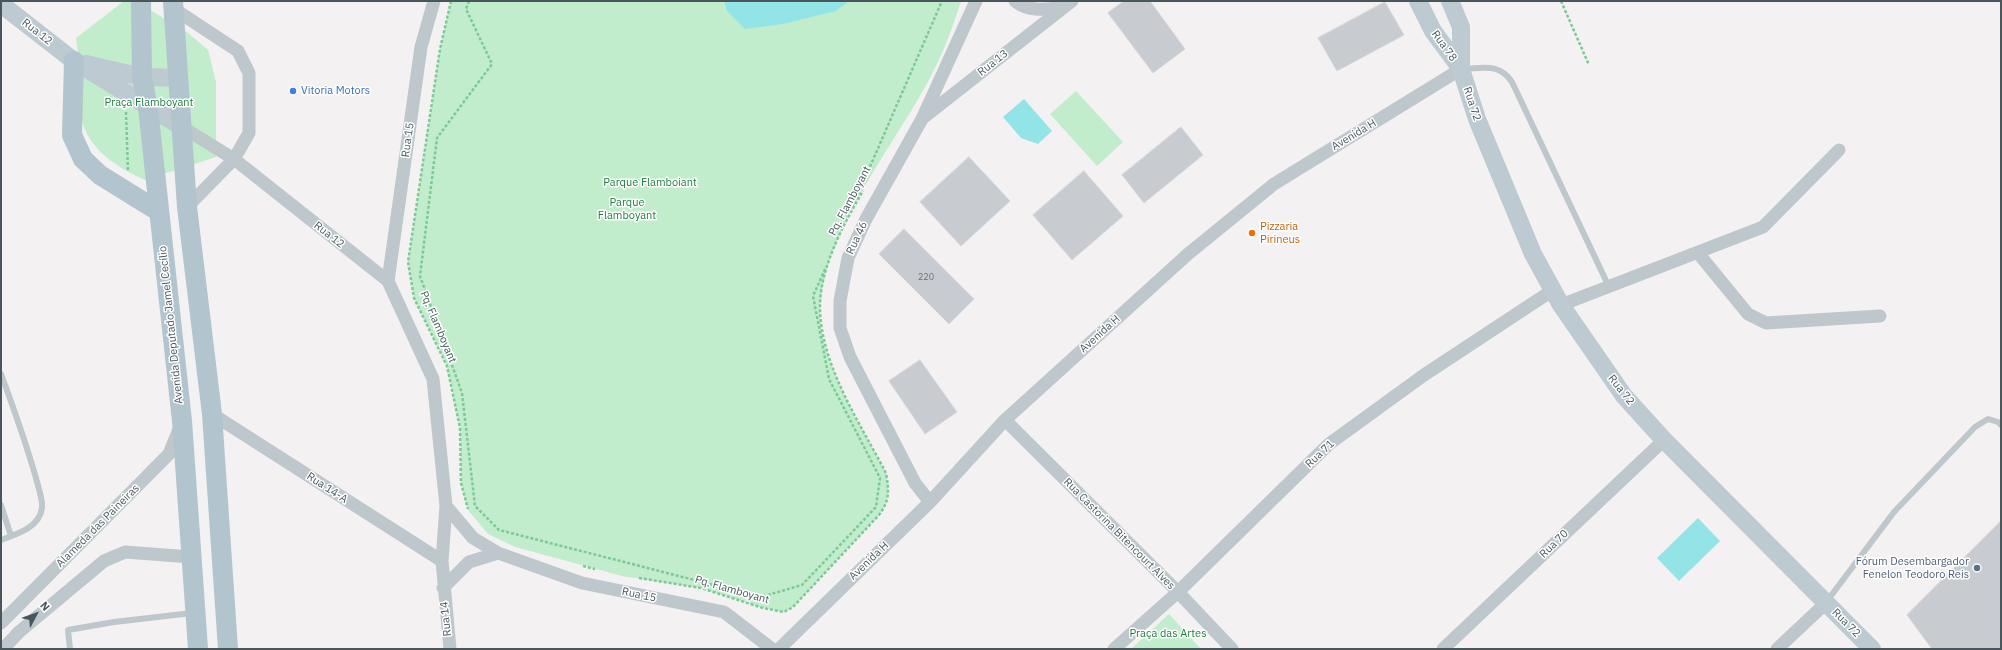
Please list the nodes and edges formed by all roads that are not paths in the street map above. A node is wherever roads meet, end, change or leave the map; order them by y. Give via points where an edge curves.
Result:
1 (141, 1) edge
2 (434, 1) edge
3 (976, 1) edge
4 (1015, 1) edge
5 (1418, 1) edge
6 (1453, 3) edge
7 (1, 4) edge
8 (1068, 4) edge
9 (174, 5) edge
10 (74, 61) junction
11 (1461, 69) junction
12 (142, 76) junction
13 (179, 78) junction
14 (148, 108) junction
15 (922, 119) junction
16 (182, 128) junction
17 (1839, 150) dead end
18 (234, 159) junction
19 (187, 207) junction
20 (158, 212) junction
21 (1698, 253) junction
22 (388, 281) junction
23 (1609, 287) junction
24 (1557, 298) junction
25 (1880, 316) dead end
26 (1, 374) edge
27 (212, 414) junction
28 (1005, 420) junction
29 (182, 421) junction
30 (2001, 425) edge
31 (1664, 440) junction
32 (930, 502) junction
33 (1, 505) edge
34 (446, 506) junction
35 (11, 536) junction
36 (1, 540) edge
37 (498, 553) junction
38 (191, 557) junction
39 (442, 561) junction
40 (443, 588) junction
41 (1178, 592) junction
42 (1826, 603) junction
43 (196, 613) junction
44 (1, 623) edge
45 (3, 649) edge
46 (70, 649) edge
47 (198, 649) edge
48 (228, 649) edge
49 (450, 649) edge
50 (772, 649) edge
51 (779, 649) edge
52 (1114, 649) edge
53 (1232, 649) edge
54 (1443, 649) edge
55 (1777, 649) edge
56 (1872, 649) edge

1 - 12 main road, Avenida Deputado Jamel Cecílio
2 - 22 street, Rua 15 via 421,48
3 - 15 street, Rua 46
4 - 8 street, Rua 13 via 1041,10
5 - 11 main road, Rua 78 via 1432,31
6 - 11 main road, Rua 78 via 1461,27
7 - 10 main road, Rua 12
8 - 15 street, Rua 13
9 - 13 main road
9 - 18 street via 238,51 249,73 249,133
10 - 12 main road, Rua 12
10 - 14 main road, Rua 12
10 - 20 main road via 72,135 83,159 100,175
11 - 23 lane via 1492,68 1506,73
11 - 24 main road, Rua 72 via 1480,127 1533,254
11 - 28 street, Avenida H via 1274,184 1188,254
12 - 13 main road, Rua 12
12 - 14 main road, Avenida Deputado Jamel Cecílio
13 - 16 main road
14 - 16 main road, Rua 12
14 - 20 main road, Avenida Deputado Jamel Cecílio
15 - 32 street, Rua 46 via 848,258 840,301 840,328 850,357 915,483
16 - 18 street, Rua 12
16 - 19 main road
17 - 21 street, Rua 71 via 1763,227
18 - 19 street
18 - 22 street, Rua 12
19 - 27 main road
20 - 29 main road, Avenida Deputado Jamel Cecílio
21 - 23 street, Rua 71
21 - 25 street via 1748,314 1766,323
22 - 34 street, Rua 12 via 433,379
23 - 24 street, Rua 71
24 - 31 main road, Rua 72 via 1624,396
24 - 41 street, Rua 71 via 1424,375 1329,444
26 - 35 lane via 24,434 41,496 42,509 35,523 25,531
27 - 39 street, Rua 14-A
27 - 48 main road
28 - 32 street, Avenida H
28 - 41 street, Rua Castorina Bitencourt Alves
29 - 38 main road, Avenida Deputado Jamel Cecílio
29 - 44 street, Alameda das Paineiras via 169,454
30 - 42 lane via 1988,419 1975,427 1894,512
31 - 42 main road, Rua 72
31 - 54 street, Rua 70
32 - 51 street, Avenida H
33 - 35 lane
34 - 37 street, Rua 15 via 473,538
34 - 39 street
35 - 36 lane
37 - 40 street via 469,562
37 - 50 street, Rua 15 via 582,583 724,612
38 - 43 main road, Avenida Deputado Jamel Cecílio
38 - 45 street via 125,552 104,561 19,632
39 - 40 street, Rua 14
40 - 49 street, Rua 14
41 - 52 street, Rua 71
41 - 53 street, Rua Castorina Bitencourt Alves
42 - 55 street
42 - 56 main road, Rua 72
43 - 46 lane via 68,630
43 - 47 main road, Avenida Deputado Jamel Cecílio

